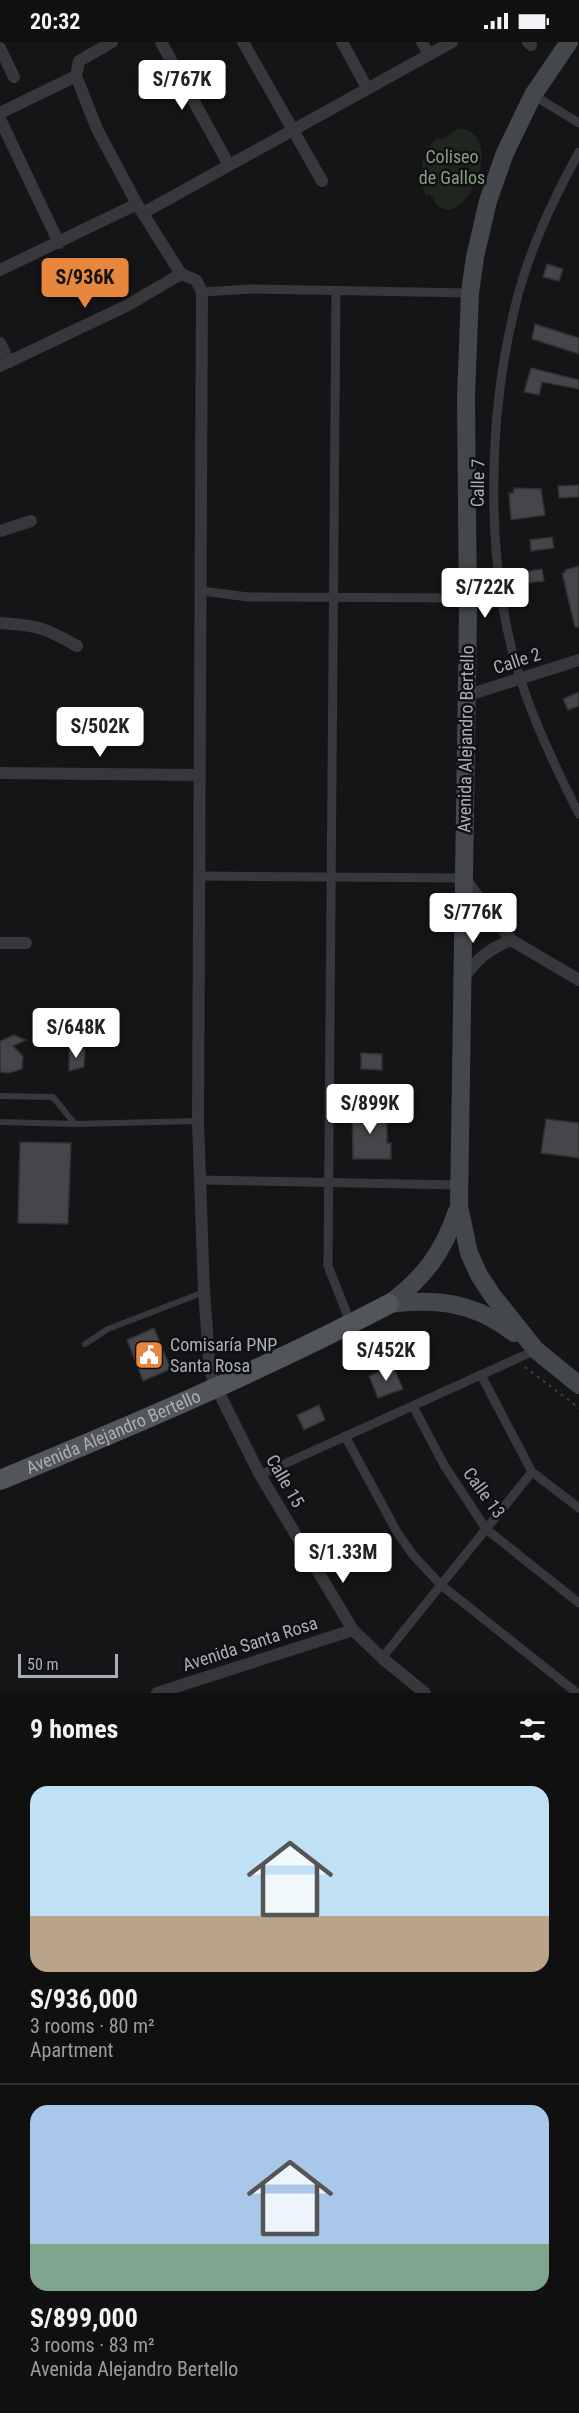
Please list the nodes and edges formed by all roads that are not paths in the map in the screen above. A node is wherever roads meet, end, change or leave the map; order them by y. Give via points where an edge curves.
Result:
1 (112, 42) edge
2 (161, 42) edge
3 (243, 42) edge
4 (342, 42) edge
5 (422, 42) edge
6 (452, 42) edge
7 (569, 42) edge
8 (0, 48) edge
9 (429, 55) junction
10 (76, 76) junction
11 (14, 77) dead end
12 (368, 88) junction
13 (533, 95) junction
14 (0, 113) edge
15 (0, 119) edge
16 (579, 123) edge
17 (292, 130) junction
18 (579, 152) edge
19 (230, 165) junction
20 (322, 181) dead end
21 (140, 208) junction
22 (59, 243) junction
23 (0, 270) edge
24 (181, 274) junction
25 (336, 290) junction
26 (202, 292) junction
27 (470, 293) junction
28 (0, 343) edge
29 (4, 364) edge
30 (31, 521) dead end
31 (0, 531) edge
32 (202, 591) junction
33 (334, 597) junction
34 (468, 598) junction
35 (0, 623) edge
36 (77, 646) dead end
37 (579, 660) edge
38 (520, 679) junction
39 (465, 696) junction
40 (0, 773) edge
41 (200, 775) junction
42 (579, 814) edge
43 (330, 875) junction
44 (201, 876) junction
45 (464, 878) junction
46 (511, 940) junction
47 (0, 943) edge
48 (26, 943) dead end
49 (462, 980) junction
50 (579, 980) edge
51 (0, 1096) edge
52 (1, 1120) edge
53 (198, 1121) junction
54 (75, 1124) junction
55 (200, 1180) junction
56 (328, 1183) junction
57 (459, 1185) junction
58 (459, 1206) junction
59 (204, 1292) junction
60 (389, 1304) junction
61 (351, 1324) junction
62 (85, 1344) dead end
63 (536, 1350) junction
64 (481, 1375) junction
65 (579, 1385) edge
66 (216, 1387) junction
67 (413, 1406) junction
68 (345, 1436) junction
69 (532, 1472) junction
70 (260, 1475) junction
71 (0, 1480) edge
72 (579, 1508) edge
73 (486, 1529) junction
74 (441, 1585) junction
75 (579, 1603) edge
76 (353, 1630) junction
77 (382, 1658) junction
78 (157, 1693) edge
79 (425, 1693) edge
80 (578, 1693) edge

1 - 10 street via 79,61
2 - 19 street
3 - 17 street
4 - 12 street
5 - 9 street
6 - 9 street
7 - 13 main road, Avenida Alejandro Bertello
8 - 11 street
9 - 12 street
10 - 14 street
10 - 21 street via 97,129
12 - 17 street
13 - 16 street
13 - 27 main road, Avenida Alejandro Bertello via 505,153 488,201
15 - 22 street
17 - 19 street
17 - 20 street
18 - 38 street, Calle 7 via 546,217 516,301 505,350 493,481 495,548
19 - 21 street
21 - 22 street
21 - 24 street
22 - 23 street
24 - 26 street via 196,280
24 - 29 street via 128,305
25 - 26 street
25 - 27 street
25 - 33 street
26 - 32 street, Calle 15
27 - 34 main road, Avenida Alejandro Bertello via 466,397
28 - 29 street
30 - 31 street
32 - 33 street via 248,597
32 - 41 street, Calle 15
33 - 34 street
33 - 43 street
34 - 39 main road, Avenida Alejandro Bertello
35 - 36 street via 48,630
37 - 38 street, Calle 2
38 - 39 street, Calle 2
38 - 42 street, Calle 7 via 549,756
39 - 45 main road, Avenida Alejandro Bertello
40 - 41 street
41 - 44 street, Calle 15
43 - 44 street
43 - 45 street
43 - 56 street
44 - 53 street, Calle 15
45 - 46 street
45 - 49 main road, Avenida Alejandro Bertello
46 - 49 street via 491,948
46 - 50 street
47 - 48 street
49 - 57 main road, Avenida Alejandro Bertello
51 - 54 lane via 53,1096
52 - 54 lane
53 - 54 lane
53 - 55 street, Calle 15
55 - 56 street
55 - 59 street, Calle 15
56 - 57 street
56 - 61 street via 328,1266
57 - 58 main road, Avenida Alejandro Bertello
58 - 60 main road, Avenida Alejandro Bertello via 434,1262 413,1286
58 - 63 main road, Avenida Alejandro Bertello via 462,1230 479,1275
59 - 62 lane via 108,1329
59 - 66 street, Calle 15 via 210,1371
60 - 61 main road, Avenida Alejandro Bertello
60 - 63 main road, Avenida Alejandro Bertello via 430,1301 481,1312
61 - 66 main road, Avenida Alejandro Bertello
63 - 64 street
63 - 65 main road, Avenida Alejandro Bertello
64 - 67 street
64 - 69 street
66 - 70 street, Calle 15
66 - 71 main road, Avenida Alejandro Bertello
67 - 68 street
67 - 73 street, Calle 13 via 444,1465
68 - 70 street
68 - 74 street via 397,1533
69 - 72 street
69 - 73 street
70 - 76 street, Calle 15
73 - 74 street
73 - 75 street, Calle 13
74 - 77 street
74 - 80 street
76 - 77 street, Calle 15
76 - 78 street, Avenida Santa Rosa
77 - 79 street, Calle 15

